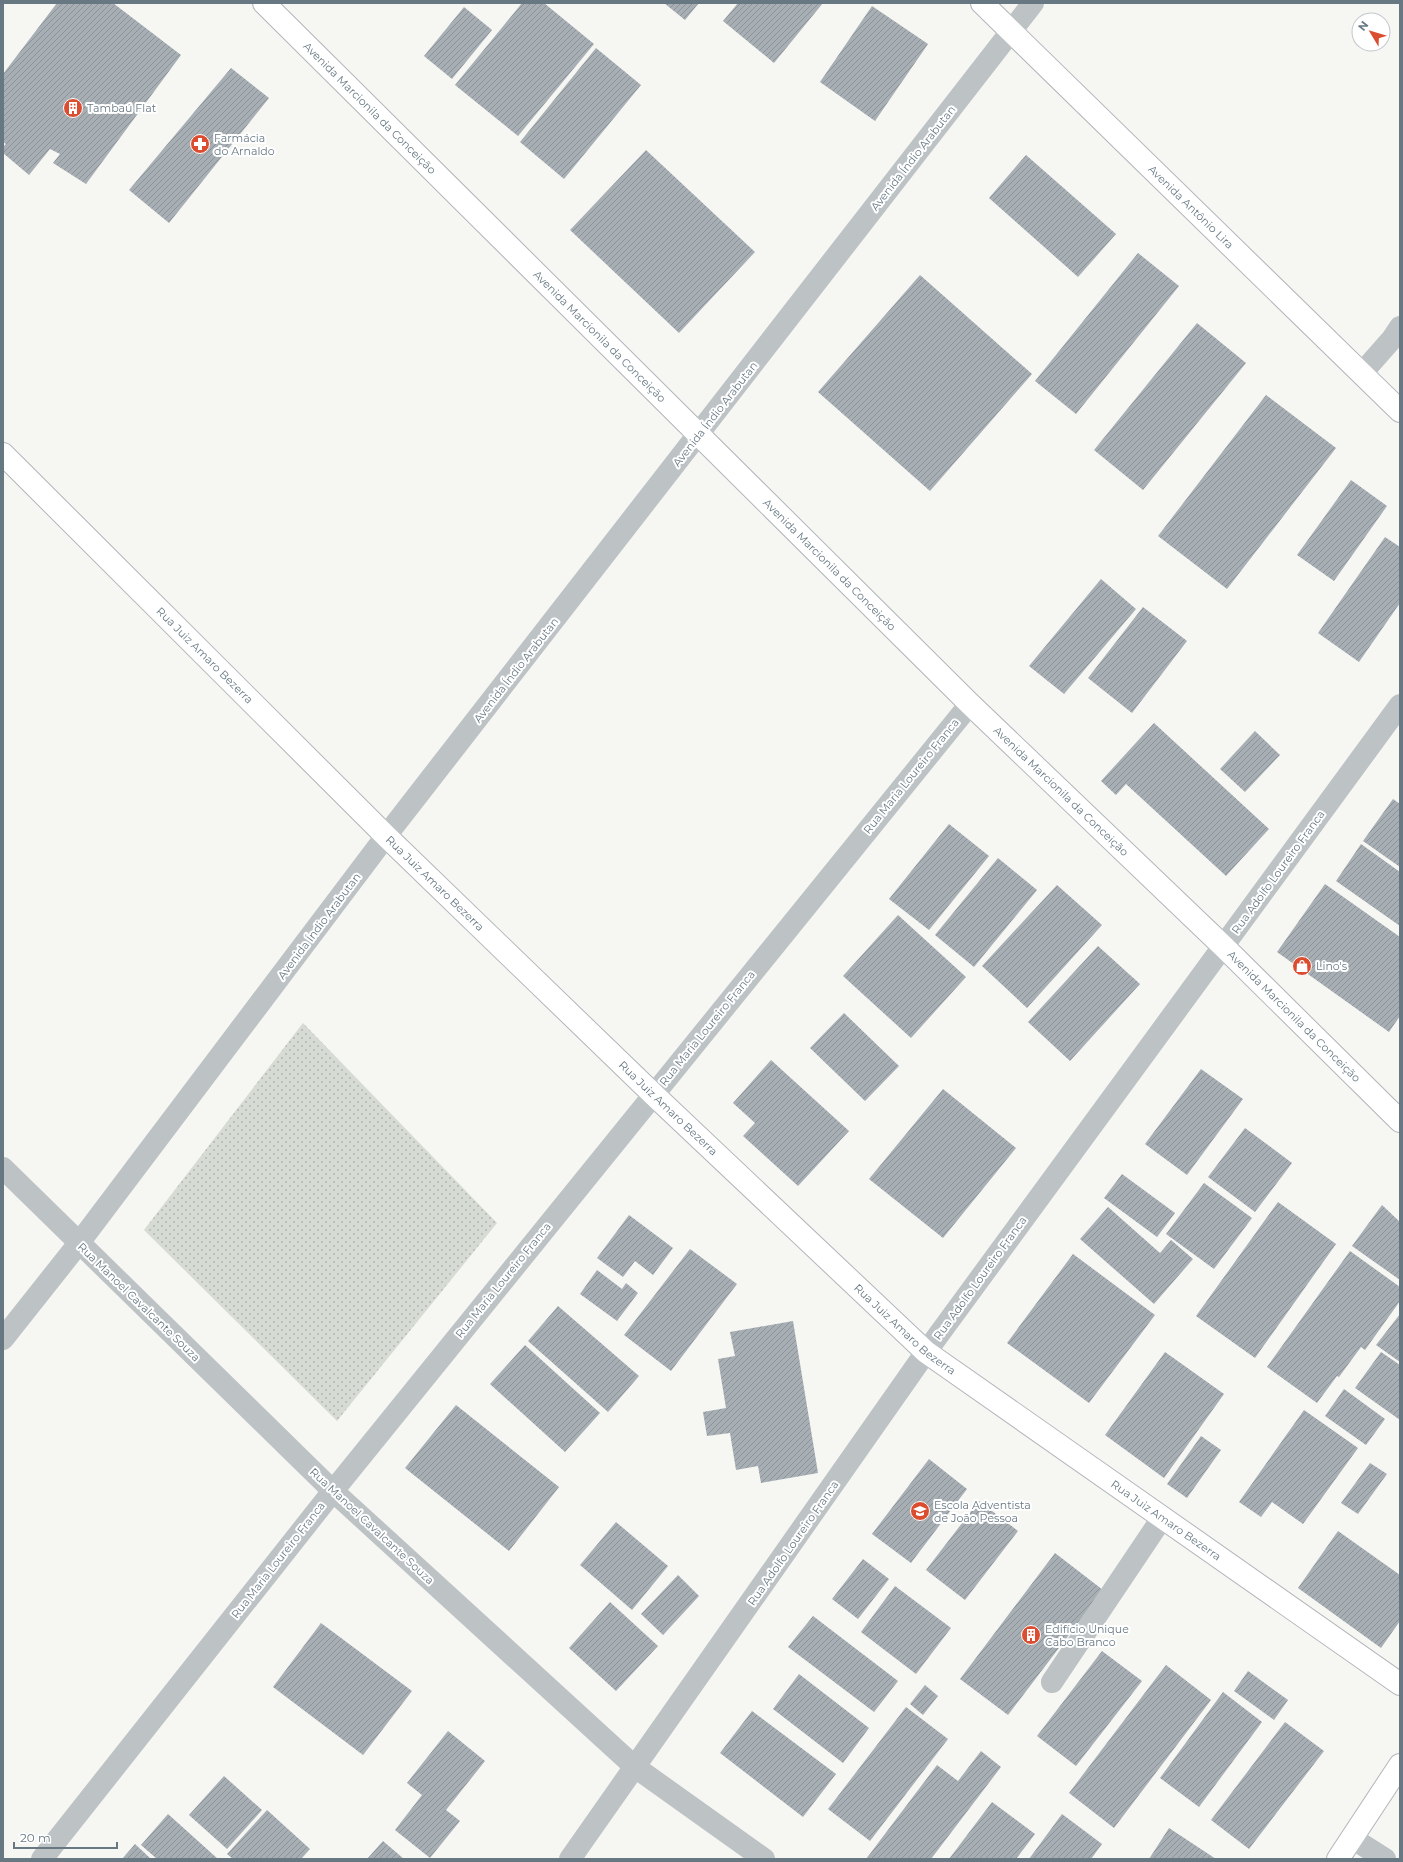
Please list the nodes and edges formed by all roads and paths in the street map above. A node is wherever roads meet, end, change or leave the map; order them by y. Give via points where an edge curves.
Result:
1 (264, 3) edge
2 (982, 3) edge
3 (1033, 3) edge
4 (1011, 32) junction
5 (1400, 327) edge
6 (1362, 373) junction
7 (1400, 411) edge
8 (699, 433) junction
9 (3, 454) edge
10 (970, 704) junction
11 (1400, 705) edge
12 (386, 836) junction
13 (1224, 947) junction
14 (654, 1095) junction
15 (1400, 1122) edge
16 (3, 1168) edge
17 (79, 1243) junction
18 (3, 1339) edge
19 (926, 1352) junction
20 (333, 1491) junction
21 (1162, 1518) junction
22 (1052, 1682) dead end
23 (1400, 1684) edge
24 (1400, 1765) edge
25 (635, 1767) junction
26 (1352, 1838) junction
27 (42, 1859) edge
28 (570, 1859) edge
29 (764, 1859) edge
30 (1338, 1859) edge
31 (1385, 1859) edge

1 - 8 main road, Avenida Marcionila da Conceição
2 - 4 main road, Avenida Antônio Lira
3 - 4 street, Avenida Índio Arabutan
4 - 6 main road, Avenida Antônio Lira
4 - 8 street, Avenida Índio Arabutan
5 - 6 street via 1392,340
6 - 7 main road, Avenida Antônio Lira
8 - 10 main road, Avenida Marcionila da Conceição
8 - 12 street, Avenida Índio Arabutan
9 - 12 main road, Rua Juiz Amaro Bezerra
10 - 13 main road, Avenida Marcionila da Conceição
10 - 14 street, Rua Maria Loureiro Franca
11 - 13 street, Rua Adolfo Loureiro Franca
12 - 14 main road, Rua Juiz Amaro Bezerra
12 - 17 street, Avenida Índio Arabutan
13 - 15 main road, Avenida Marcionila da Conceição
13 - 19 street, Rua Adolfo Loureiro Franca
14 - 19 main road, Rua Juiz Amaro Bezerra
14 - 20 street, Rua Maria Loureiro Franca
16 - 17 street, Rua Manoel Cavalcante Souza
17 - 18 street, Avenida Índio Arabutan
17 - 20 street, Rua Manoel Cavalcante Souza
19 - 21 main road, Rua Juiz Amaro Bezerra
19 - 25 street, Rua Adolfo Loureiro Franca
20 - 25 street, Rua Manoel Cavalcante Souza
20 - 27 street, Rua Maria Loureiro Franca
21 - 22 street
21 - 23 main road, Rua Juiz Amaro Bezerra
24 - 26 main road
25 - 28 street, Rua Adolfo Loureiro Franca
25 - 29 street, Rua Manoel Cavalcante Souza
26 - 30 main road
26 - 31 street

